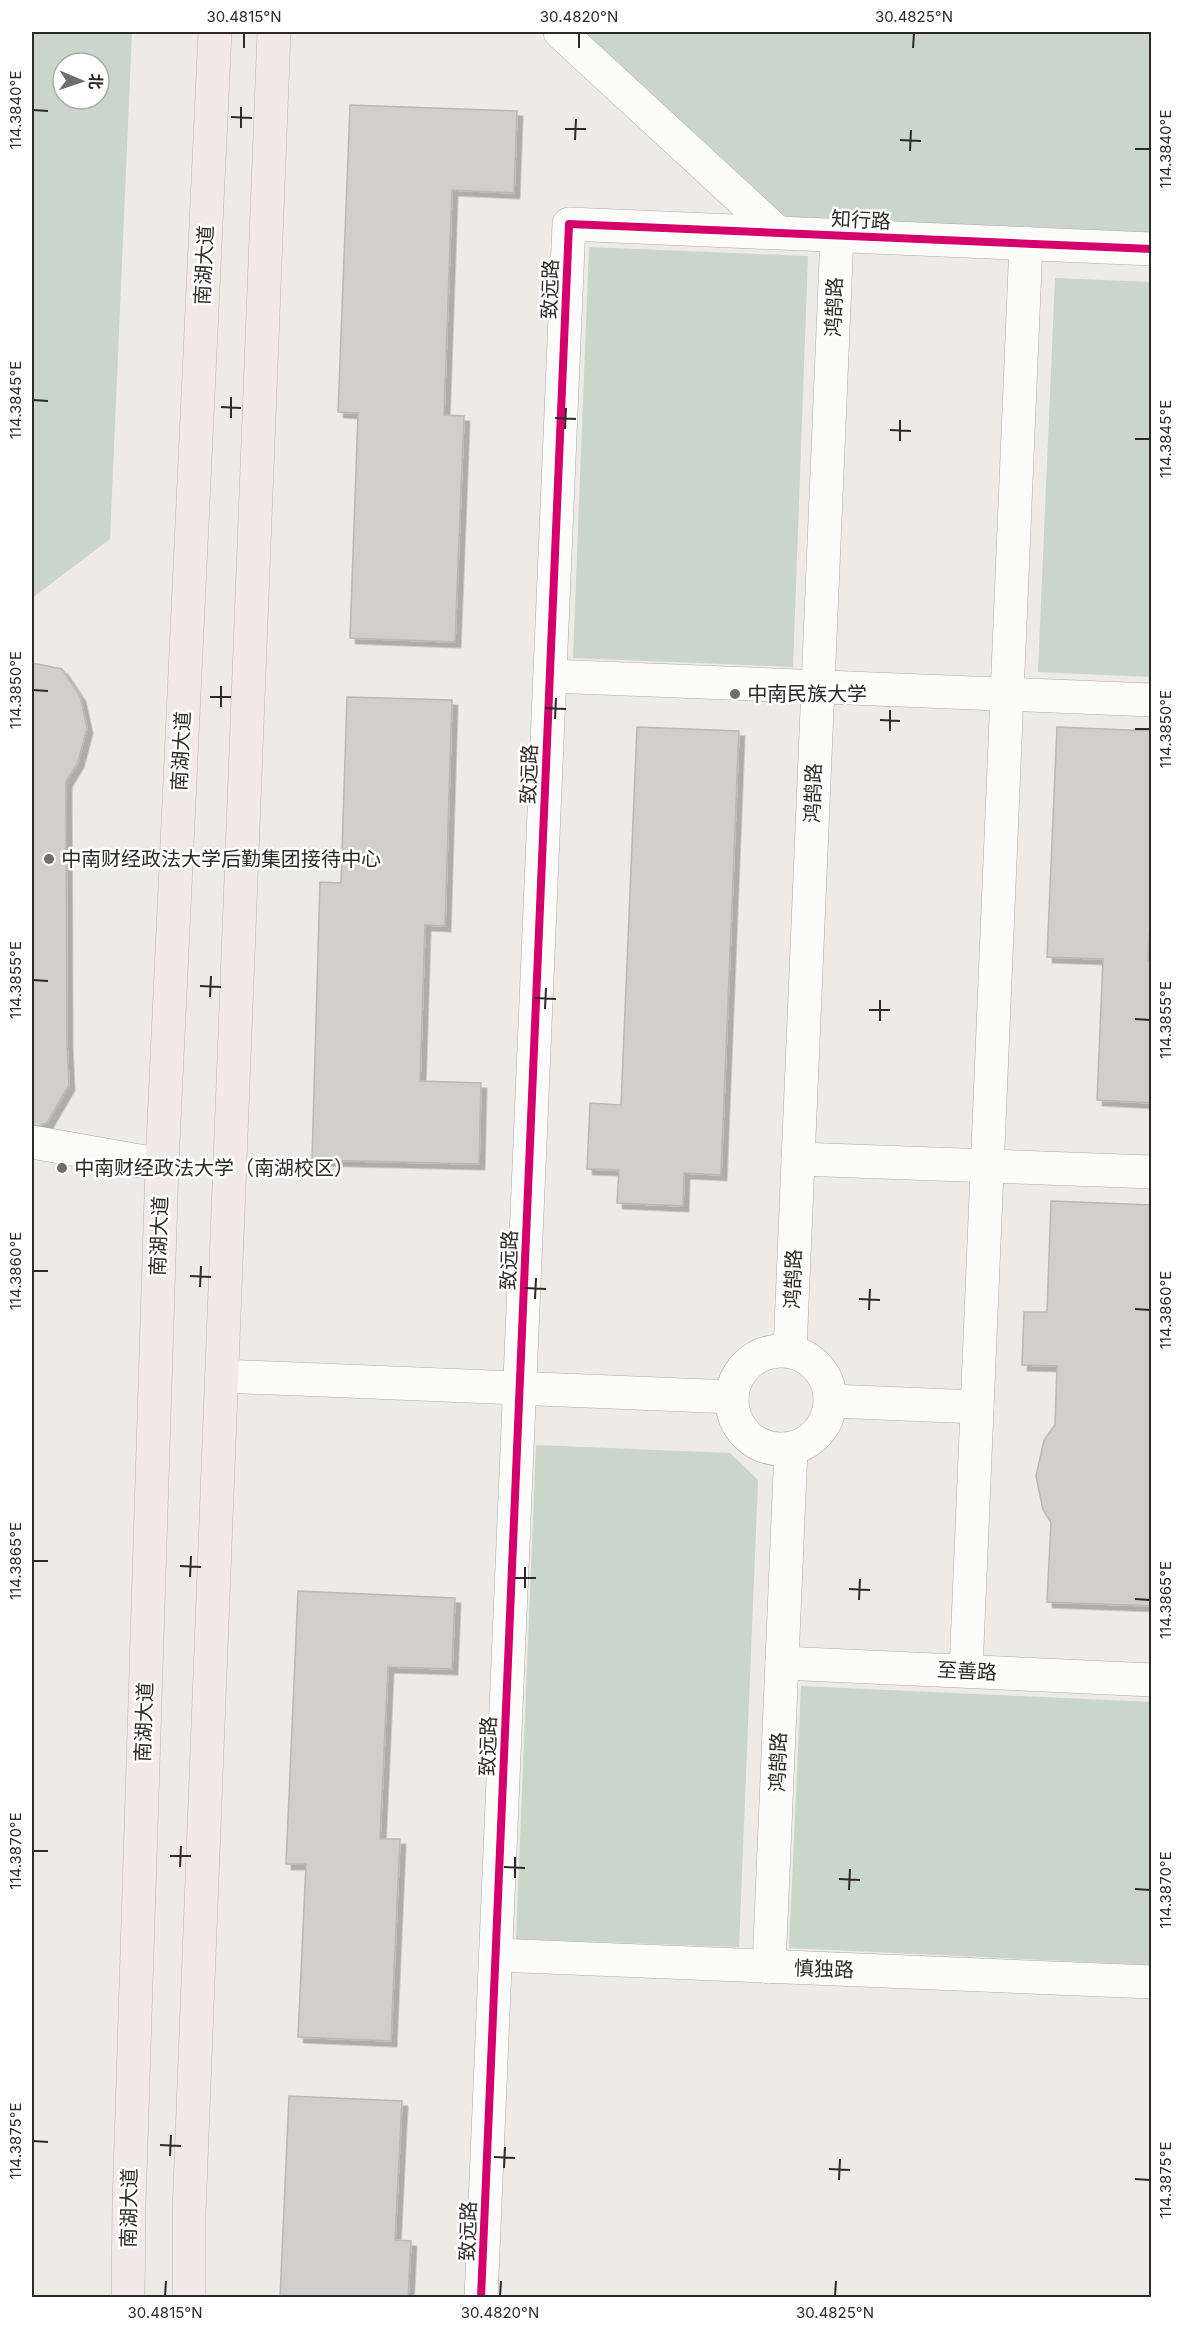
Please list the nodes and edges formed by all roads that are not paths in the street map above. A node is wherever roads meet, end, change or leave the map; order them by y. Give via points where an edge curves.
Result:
1 (215, 32) edge
2 (274, 32) edge
3 (560, 32) edge
4 (569, 224) joint
5 (777, 232) junction
6 (837, 235) junction
7 (1026, 243) junction
8 (1152, 249) edge
9 (550, 676) junction
10 (818, 687) junction
11 (1007, 694) junction
12 (1152, 700) edge
13 (32, 1142) edge
14 (798, 1159) junction
15 (162, 1166) junction
16 (987, 1166) junction
17 (1152, 1172) edge
18 (790, 1351) junction
19 (222, 1376) junction
20 (520, 1388) junction
21 (732, 1396) junction
22 (831, 1401) junction
23 (977, 1407) junction
24 (791, 1449) junction
25 (782, 1663) junction
26 (966, 1671) junction
27 (1152, 1680) edge
28 (496, 1955) junction
29 (770, 1966) junction
30 (1152, 1983) edge
31 (128, 2298) edge
32 (189, 2298) edge
33 (481, 2298) edge

1 - 15 main road, 南湖大道
2 - 19 main road
3 - 5 street
4 - 5 street, 知行路
4 - 9 street, 致远路
5 - 6 street, 知行路
6 - 7 street, 知行路
6 - 10 street, 鸿鹄路
7 - 8 street, 知行路
7 - 11 street
9 - 10 street
9 - 20 street, 致远路
10 - 11 street
10 - 14 street, 鸿鹄路
11 - 12 street
11 - 16 street
13 - 15 street
14 - 16 street
14 - 18 street, 鸿鹄路
15 - 31 main road, 南湖大道
16 - 17 street
16 - 23 street
18 - 21 street via 773,1351 743,1367
18 - 22 street via 819,1368 828,1383
19 - 20 street
19 - 32 main road via 189,2213
20 - 21 street
20 - 28 street, 致远路
21 - 24 street via 734,1417 743,1432 772,1449
22 - 23 street
22 - 24 street via 819,1432
23 - 26 street
24 - 25 street, 鸿鹄路
25 - 26 street, 至善路
25 - 29 street, 鸿鹄路
26 - 27 street, 至善路
28 - 29 street, 慎独路
28 - 33 street, 致远路
29 - 30 street, 慎独路

